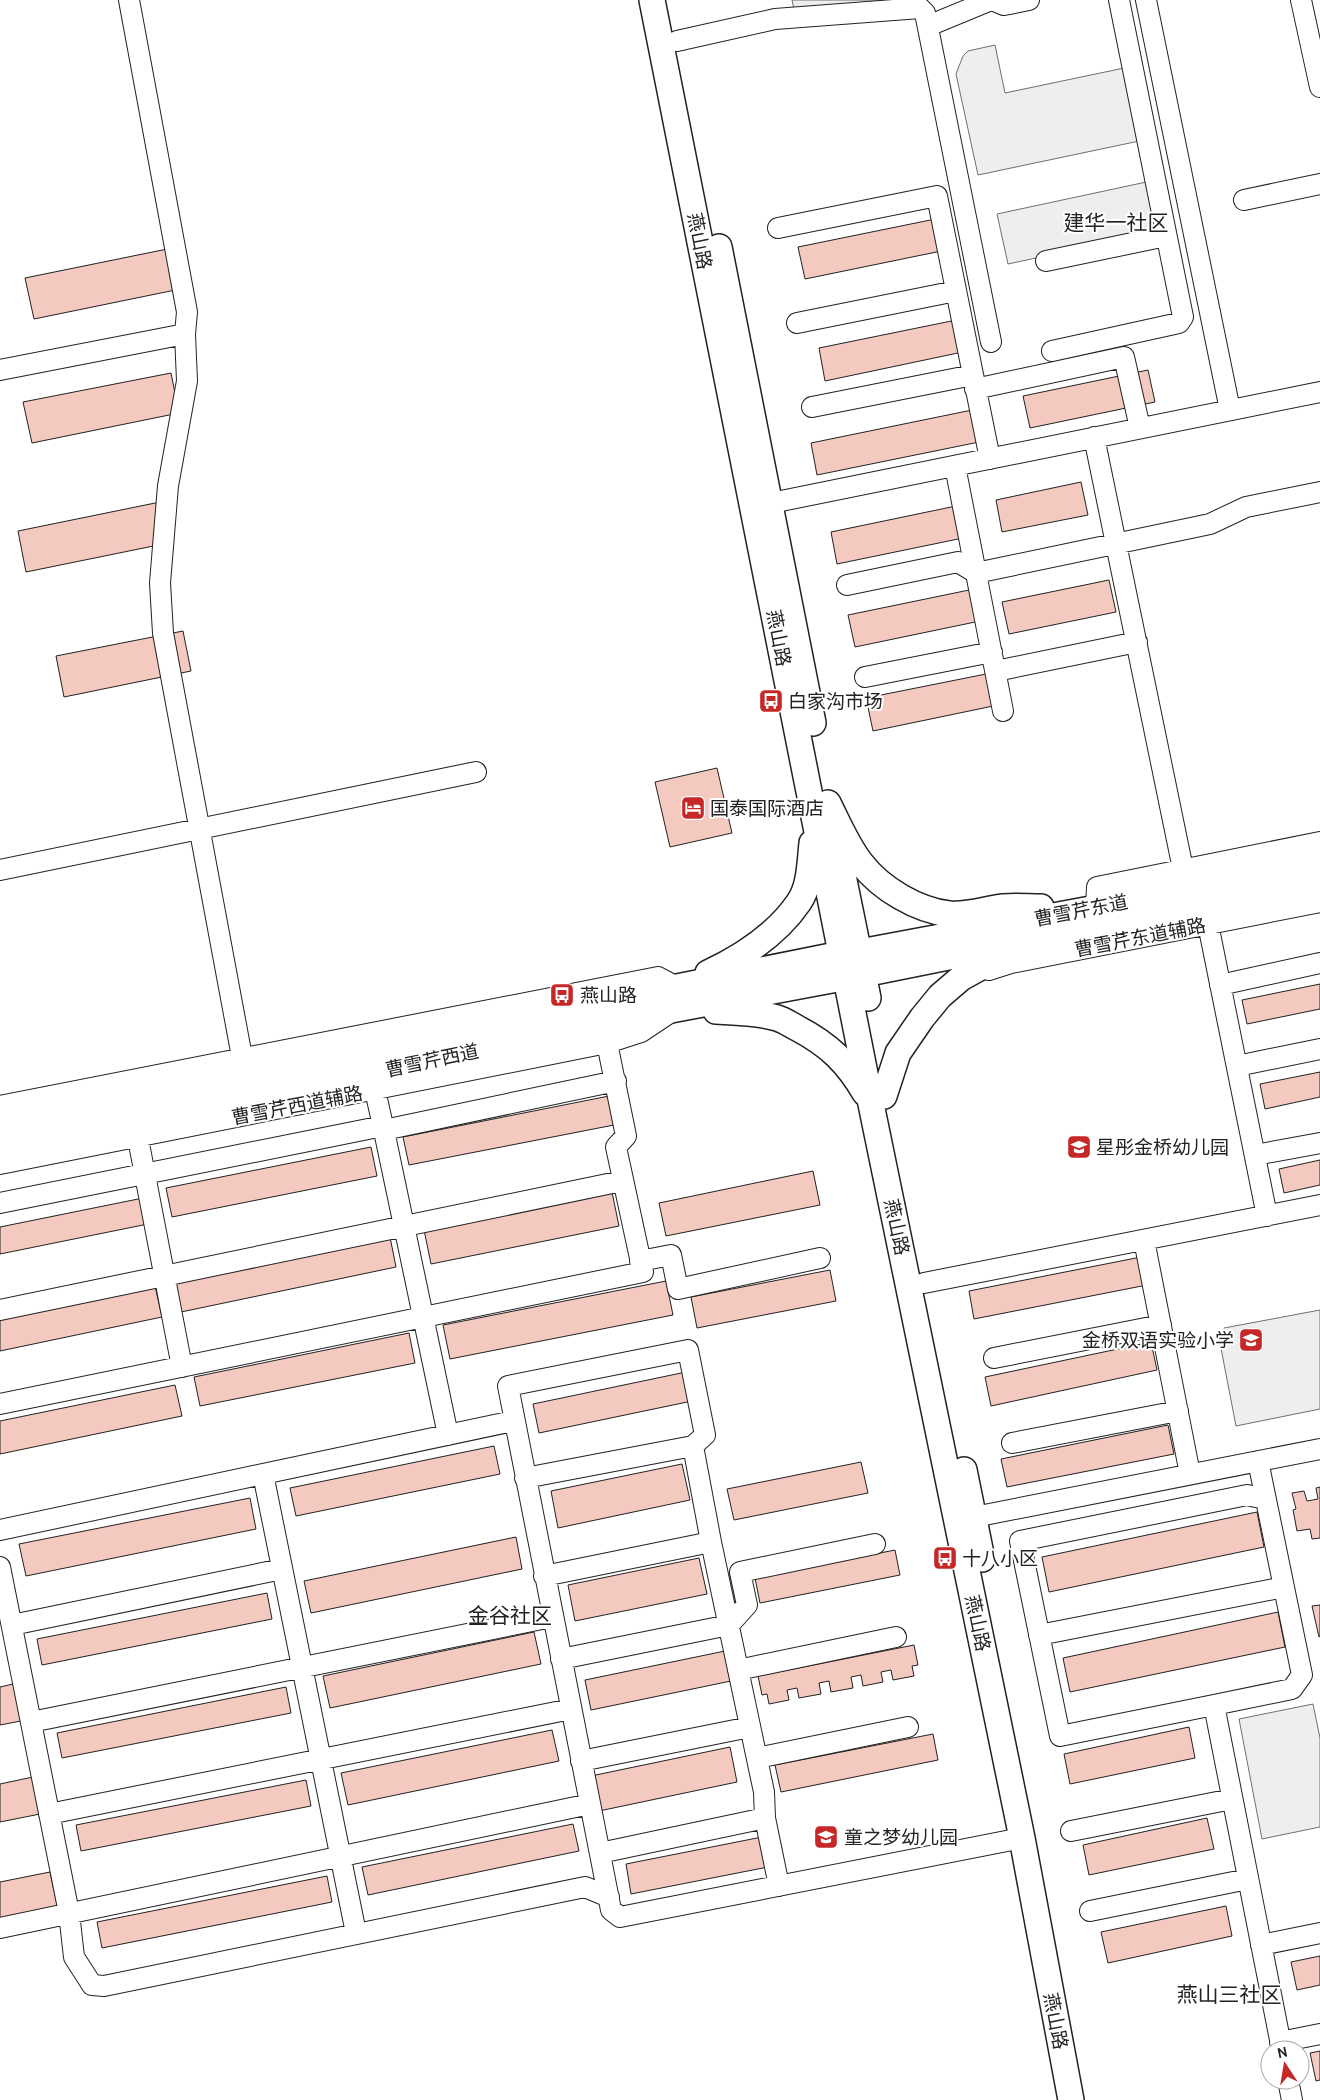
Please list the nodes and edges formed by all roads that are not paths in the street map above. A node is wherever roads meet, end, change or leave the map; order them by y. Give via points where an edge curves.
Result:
1 (129, 0) edge
2 (652, 0) edge
3 (669, 0) edge
4 (992, 0) edge
5 (1029, 0) edge
6 (1119, 0) edge
7 (1146, 0) edge
8 (1301, 0) edge
9 (928, 26) junction
10 (677, 40) junction
11 (1320, 87) edge
12 (1320, 184) edge
13 (1244, 200) dead end
14 (778, 228) dead end
15 (1166, 236) junction
16 (1046, 261) dead end
17 (956, 291) junction
18 (798, 323) dead end
19 (185, 334) junction
20 (990, 342) dead end
21 (1052, 351) dead end
22 (0, 370) edge
23 (974, 382) junction
24 (1320, 392) edge
25 (812, 407) dead end
26 (1230, 410) junction
27 (1140, 428) junction
28 (1094, 437) junction
29 (990, 459) junction
30 (955, 466) junction
31 (1320, 492) edge
32 (771, 503) junction
33 (1116, 545) junction
34 (976, 573) junction
35 (847, 585) dead end
36 (1137, 642) junction
37 (994, 662) junction
38 (865, 677) dead end
39 (1003, 711) dead end
40 (476, 772) dead end
41 (821, 810) junction
42 (199, 829) junction
43 (1320, 842) edge
44 (1320, 862) edge
45 (1183, 869) junction
46 (0, 870) edge
47 (1320, 882) edge
48 (1097, 897) junction
49 (1320, 902) edge
50 (1208, 924) junction
51 (1030, 940) junction
52 (1320, 963) edge
53 (853, 964) junction
54 (961, 978) junction
55 (1220, 984) junction
56 (677, 998) junction
57 (607, 1043) junction
58 (1320, 1049) edge
59 (1237, 1066) junction
60 (249, 1067) junction
61 (370, 1081) junction
62 (616, 1081) junction
63 (878, 1100) junction
64 (0, 1106) edge
65 (0, 1127) edge
66 (383, 1128) junction
67 (1320, 1143) edge
68 (0, 1146) edge
69 (140, 1149) dead end
70 (1255, 1155) junction
71 (0, 1164) edge
72 (145, 1174) junction
73 (622, 1181) junction
74 (0, 1202) edge
75 (1320, 1205) edge
76 (1267, 1216) junction
77 (404, 1226) junction
78 (1144, 1240) junction
79 (820, 1258) dead end
80 (640, 1261) junction
81 (165, 1276) junction
82 (924, 1283) junction
83 (0, 1310) edge
84 (423, 1316) junction
85 (1161, 1325) junction
86 (994, 1358) dead end
87 (182, 1366) junction
88 (0, 1404) edge
89 (1178, 1411) junction
90 (513, 1421) junction
91 (448, 1435) junction
92 (1012, 1443) dead end
93 (693, 1446) junction
94 (1320, 1449) edge
95 (1258, 1461) junction
96 (263, 1474) junction
97 (1190, 1474) junction
98 (525, 1478) junction
99 (1265, 1499) junction
100 (974, 1516) junction
101 (0, 1530) edge
102 (711, 1542) junction
103 (875, 1544) dead end
104 (0, 1567) edge
105 (282, 1569) junction
106 (544, 1576) junction
107 (1284, 1587) junction
108 (552, 1616) junction
109 (12, 1625) junction
110 (729, 1626) junction
111 (1039, 1635) junction
112 (896, 1637) dead end
113 (561, 1659) junction
114 (302, 1667) junction
115 (738, 1670) junction
116 (1214, 1705) junction
117 (571, 1709) junction
118 (31, 1722) junction
119 (750, 1727) junction
120 (908, 1727) dead end
121 (757, 1758) junction
122 (321, 1760) junction
123 (581, 1761) junction
124 (1232, 1800) junction
125 (590, 1804) junction
126 (49, 1814) junction
127 (765, 1818) junction
128 (1071, 1831) dead end
129 (1022, 1838) junction
130 (600, 1852) junction
131 (340, 1856) junction
132 (1248, 1879) junction
133 (779, 1886) junction
134 (609, 1897) junction
135 (1090, 1911) dead end
136 (69, 1913) junction
137 (0, 1928) edge
138 (356, 1933) junction
139 (1320, 1933) edge
140 (1261, 1945) junction
141 (1320, 2034) edge
142 (1280, 2040) edge
143 (1300, 2040) edge
144 (1071, 2100) edge
145 (1087, 2100) edge

1 - 19 street via 187,312
2 - 41 main road, 燕山路
3 - 10 main road, 燕山路
4 - 5 street via 1004,5
4 - 9 street
6 - 15 street
7 - 26 street
8 - 11 street
9 - 10 street via 926,12 920,8 775,19
9 - 20 street
10 - 32 main road, 燕山路
12 - 13 street
14 - 17 street via 937,196
15 - 16 street
15 - 21 street via 1183,317 1179,323
17 - 18 street
17 - 23 street
19 - 22 street
19 - 42 street via 187,381 168,486 160,583 163,633
23 - 25 street
23 - 27 street via 1124,357
23 - 29 street
24 - 26 street
26 - 27 street
27 - 28 street
28 - 29 street
28 - 33 street
29 - 30 street
30 - 32 street
30 - 34 street
31 - 33 street via 1246,507 1210,524
32 - 41 main road, 燕山路
33 - 34 street
33 - 36 street
34 - 35 street via 958,562
34 - 37 street
36 - 37 street
36 - 45 street
37 - 38 street
37 - 39 street
40 - 42 street
41 - 48 main road via 879,882 929,909 951,914
41 - 53 main road, 燕山路
41 - 56 main road via 810,871 800,901 780,925 752,948
42 - 46 street
42 - 60 street
43 - 45 street
44 - 48 main road, 曹雪芹东道
45 - 48 street
47 - 51 main road, 曹雪芹东道
48 - 53 main road, 曹雪芹东道
49 - 50 street, 曹雪芹东道辅路
50 - 54 street, 曹雪芹东道辅路 via 1010,963
50 - 55 street
51 - 53 main road, 曹雪芹东道
51 - 54 main road
52 - 55 street
53 - 56 main road, 曹雪芹西道
53 - 63 main road, 燕山路
54 - 63 main road via 940,996 898,1053
55 - 59 street
56 - 57 street, 曹雪芹西道辅路 via 641,1032
56 - 60 main road, 曹雪芹西道 via 661,994
56 - 61 main road, 曹雪芹西道
56 - 63 main road via 778,1018 831,1048
57 - 61 street, 曹雪芹西道辅路
57 - 62 street
58 - 59 street
59 - 70 street
60 - 64 street
60 - 65 main road, 曹雪芹西道
61 - 66 street
61 - 68 main road, 曹雪芹西道
61 - 71 street, 曹雪芹西道辅路
62 - 66 street
62 - 73 street via 626,1136 616,1147
63 - 82 main road, 燕山路
63 - 129 main road, 燕山路
66 - 72 street
66 - 77 street
67 - 70 street
69 - 72 street
70 - 76 street
72 - 74 street
72 - 81 street
73 - 77 street
73 - 80 street
75 - 76 street
76 - 78 street
77 - 81 street
77 - 84 street
78 - 82 street
78 - 85 street
79 - 80 street via 678,1289 670,1255
80 - 84 street via 642,1272
81 - 83 street
81 - 87 street
82 - 100 main road, 燕山路
84 - 87 street
84 - 91 street
85 - 86 street
85 - 89 street
87 - 88 street
89 - 92 street
89 - 97 street
90 - 91 street
90 - 93 street via 508,1386 688,1350 705,1435
90 - 98 street
91 - 96 street
93 - 98 street
93 - 102 street
94 - 95 street
95 - 97 street
95 - 99 street
96 - 101 street
96 - 105 street
97 - 100 street
98 - 106 street
99 - 107 street
99 - 111 street via 1247,1495 1020,1541
100 - 145 main road, 燕山路
102 - 106 street
102 - 110 street
103 - 110 street via 740,1572 747,1605
104 - 109 street
105 - 109 street
105 - 114 street
106 - 108 street
107 - 111 street
107 - 116 street via 1302,1675 1292,1688
108 - 113 street
108 - 114 street
109 - 118 street
110 - 113 street
110 - 115 street
111 - 116 street via 1060,1736
112 - 115 street
113 - 117 street
114 - 118 street
114 - 122 street
115 - 119 street
116 - 124 street
117 - 122 street
117 - 123 street
118 - 126 street
119 - 121 street
119 - 123 street
120 - 121 street
121 - 127 street
122 - 126 street
122 - 131 street
123 - 125 street
124 - 128 street
124 - 132 street
125 - 130 street
125 - 131 street
126 - 136 street
127 - 130 street
127 - 133 street
129 - 133 street
129 - 144 main road, 燕山路
130 - 134 street
131 - 136 street
131 - 138 street
132 - 135 street
132 - 140 street
133 - 134 street via 620,1917 611,1910
134 - 138 street via 585,1887
136 - 137 street
136 - 138 street via 74,1958 92,1985 104,1986
139 - 140 street
140 - 142 street
141 - 143 street

